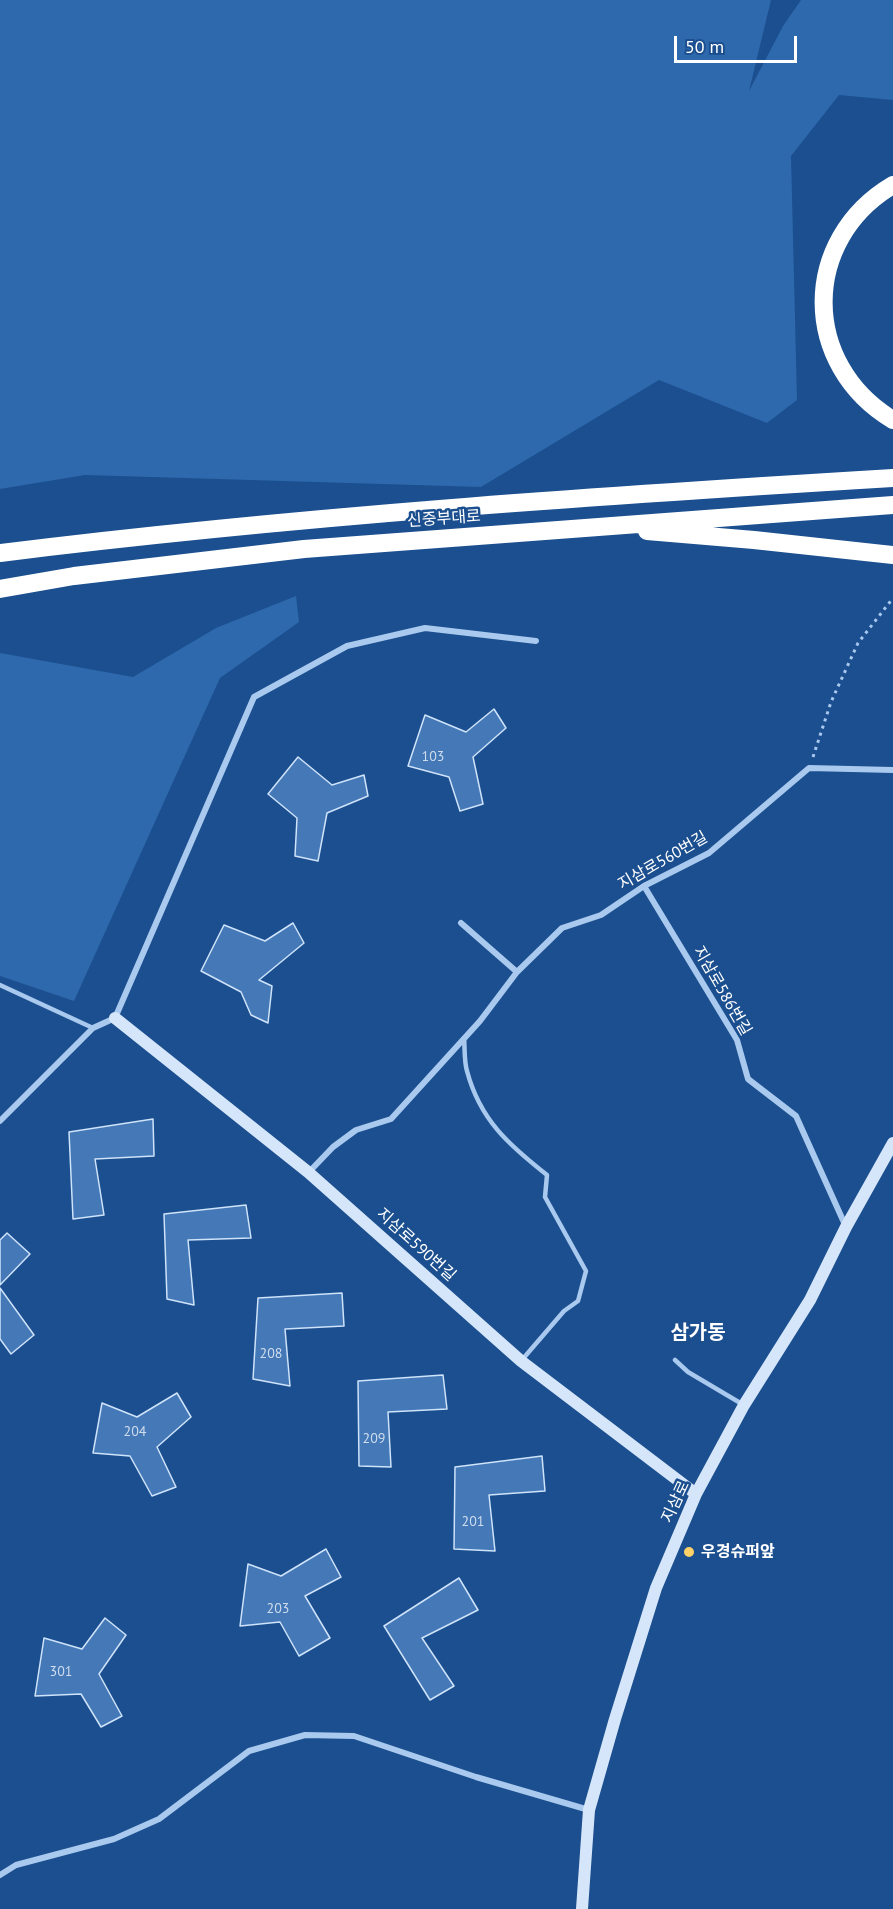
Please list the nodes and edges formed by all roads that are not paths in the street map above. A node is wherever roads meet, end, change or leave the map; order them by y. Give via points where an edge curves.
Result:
1 (893, 185) edge
2 (893, 420) edge
3 (893, 478) edge
4 (893, 505) edge
5 (598, 526) junction
6 (0, 553) edge
7 (888, 555) edge
8 (0, 589) edge
9 (536, 641) dead end
10 (893, 770) edge
11 (644, 886) junction
12 (461, 923) dead end
13 (517, 972) junction
14 (0, 986) edge
15 (115, 1018) junction
16 (93, 1028) junction
17 (464, 1038) junction
18 (0, 1121) edge
19 (891, 1150) edge
20 (308, 1172) junction
21 (846, 1227) junction
22 (675, 1360) dead end
23 (521, 1361) junction
24 (744, 1405) junction
25 (696, 1494) junction
26 (590, 1810) junction
27 (0, 1875) edge
28 (582, 1909) edge

1 - 2 highway via 860,210 835,246 828,267 823,311 831,349 841,370 856,390
3 - 6 highway, 신중부대로 via 395,513 137,536
4 - 5 highway, 신중부대로
5 - 7 highway
5 - 8 highway, 신중부대로 via 304,549 74,576
9 - 15 street via 425,628 347,646 254,697
10 - 11 street, 지삼로560번길 via 809,768 709,853
11 - 13 street, 지삼로560번길 via 601,915 562,928
11 - 21 street, 지삼로586번길 via 737,1040 748,1079 796,1116
12 - 13 street
13 - 17 street, 지삼로560번길
14 - 16 lane
15 - 16 street
15 - 20 street, 지삼로590번길
16 - 18 street
17 - 20 street, 지삼로560번길 via 391,1119 356,1130
17 - 23 lane via 466,1070 482,1110 512,1147 547,1175 545,1197 586,1271 578,1301 564,1311
19 - 21 street, 지삼로
20 - 23 street, 지삼로590번길
21 - 24 street, 지삼로 via 810,1300
22 - 24 lane
23 - 25 street, 지삼로590번길
24 - 25 street, 지삼로
25 - 26 street, 지삼로 via 656,1588
26 - 27 street via 354,1736 305,1735 249,1751 159,1819 114,1839 16,1865
26 - 28 street, 지삼로

